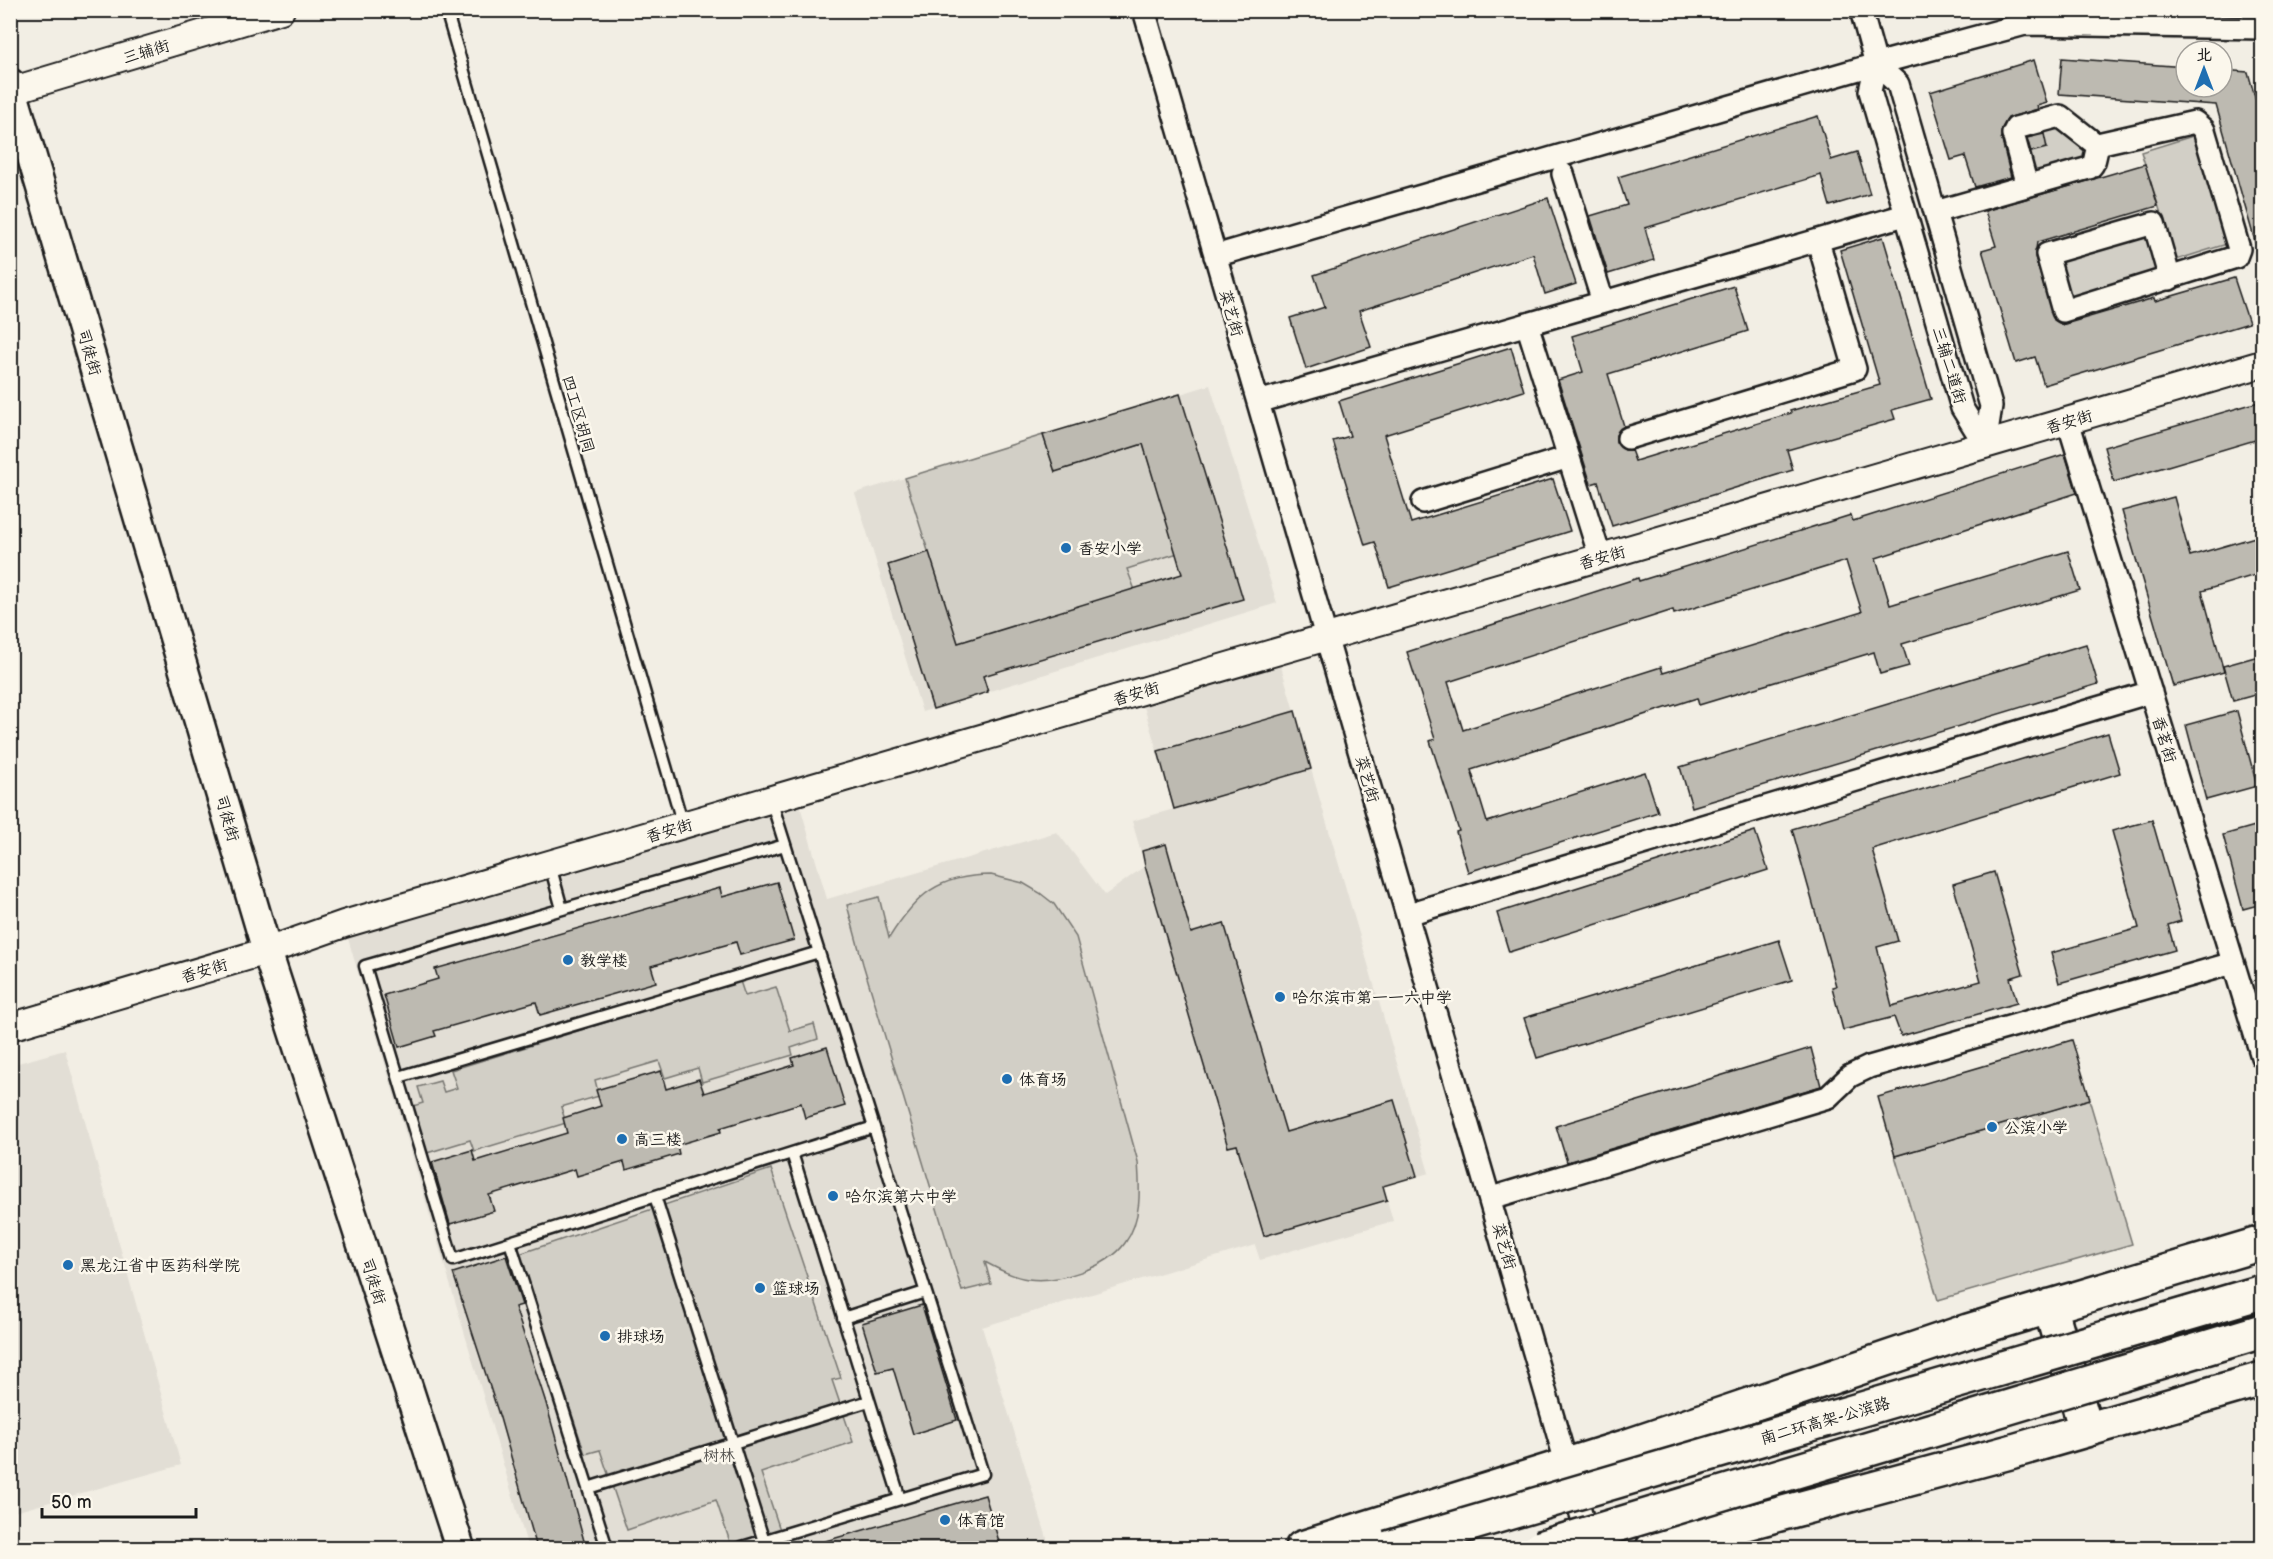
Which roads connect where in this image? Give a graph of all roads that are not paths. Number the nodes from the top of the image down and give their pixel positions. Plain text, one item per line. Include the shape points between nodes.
1 (281, 10) edge
2 (446, 10) edge
3 (1144, 10) edge
4 (1861, 10) edge
5 (2262, 28) edge
6 (1876, 64) junction
7 (11, 88) edge
8 (2098, 146) junction
9 (1563, 174) dead end
10 (2027, 186) junction
11 (1935, 212) junction
12 (1905, 215) junction
13 (1818, 241) junction
14 (1215, 256) junction
15 (2170, 279) junction
16 (1603, 302) junction
17 (1527, 324) junction
18 (2262, 364) edge
19 (1258, 402) junction
20 (2068, 421) junction
21 (1628, 438) dead end
22 (1985, 445) junction
23 (1569, 458) junction
24 (1424, 502) dead end
25 (1596, 544) dead end
26 (1327, 638) junction
27 (2151, 692) junction
28 (771, 800) junction
29 (683, 825) junction
30 (785, 845) junction
31 (550, 864) junction
32 (562, 909) junction
33 (1408, 914) junction
34 (267, 951) junction
35 (819, 952) junction
36 (2234, 963) junction
37 (10, 1027) edge
38 (2262, 1058) edge
39 (399, 1077) junction
40 (874, 1127) junction
41 (792, 1153) junction
42 (655, 1196) junction
43 (1491, 1198) junction
44 (510, 1242) junction
45 (2262, 1243) edge
46 (2262, 1250) edge
47 (925, 1292) junction
48 (2262, 1292) edge
49 (2050, 1306) junction
50 (843, 1318) junction
51 (2262, 1331) edge
52 (1983, 1374) junction
53 (2262, 1379) edge
54 (869, 1401) junction
55 (2086, 1430) junction
56 (733, 1443) junction
57 (2010, 1452) junction
58 (1569, 1465) junction
59 (588, 1488) junction
60 (900, 1499) junction
61 (1647, 1517) junction
62 (765, 1545) edge
63 (460, 1548) edge
64 (607, 1548) edge
65 (739, 1548) edge
66 (1302, 1548) edge
67 (1388, 1548) edge
68 (1540, 1548) edge
69 (1591, 1548) edge
70 (1653, 1548) edge

1 - 7 street, 三辅街
2 - 29 lane, 四工区胡同
3 - 14 street, 菜艺街
4 - 6 street, 三辅二道街
5 - 6 street via 2025,24
6 - 11 street, 三辅二道街 via 1898,84
6 - 12 street, 三辅二道街 via 1870,91
6 - 14 street
7 - 34 main road, 司徒街
8 - 10 street via 2089,168
8 - 10 street via 2060,116 2016,128 2013,134
8 - 15 street via 2190,123 2205,130 2239,252 2233,259
9 - 16 street
10 - 11 street
11 - 22 street, 三辅二道街 via 1991,406
12 - 13 street
12 - 22 street, 三辅二道街 via 1962,408
13 - 16 street
13 - 21 street via 1855,369
14 - 19 street, 菜艺街
15 - 15 street via 2063,311 2047,254 2154,223
16 - 17 street
17 - 19 street
17 - 23 street
18 - 20 street, 香安街
19 - 26 street, 菜艺街
20 - 22 street, 香安街
20 - 27 street, 香茗街
22 - 26 street, 香安街
23 - 24 street
23 - 25 street
26 - 28 street, 香安街
26 - 33 street, 菜艺街
27 - 33 street
27 - 36 street, 香茗街
28 - 29 street, 香安街
28 - 30 lane
29 - 31 street, 香安街
30 - 32 lane
30 - 35 lane
31 - 32 lane
31 - 34 street, 香安街 via 344,924
32 - 39 lane via 365,966
33 - 43 street, 菜艺街
34 - 37 street, 香安街
34 - 63 main road, 司徒街
35 - 39 lane
35 - 40 lane
36 - 38 street, 香茗街
36 - 43 street via 1869,1067 1850,1076 1828,1097
39 - 44 lane via 453,1260
40 - 41 lane
40 - 47 lane
41 - 42 lane
41 - 50 lane
42 - 44 lane
42 - 56 lane
43 - 58 street, 菜艺街
44 - 59 lane
45 - 49 highway
46 - 52 highway, bridge
47 - 50 lane
47 - 60 lane via 982,1474
48 - 52 highway, 南二环高架-公滨路, bridge
49 - 55 highway
49 - 58 highway
50 - 54 lane
51 - 61 highway, bridge
52 - 67 highway, 南二环高架-公滨路, bridge
53 - 55 highway
54 - 56 lane
54 - 60 lane
55 - 57 highway
56 - 59 lane
56 - 62 lane
57 - 61 highway, bridge
57 - 70 highway
58 - 66 highway
58 - 69 street, 菜艺街
59 - 64 lane
60 - 62 lane
61 - 68 highway, bridge
62 - 65 lane

